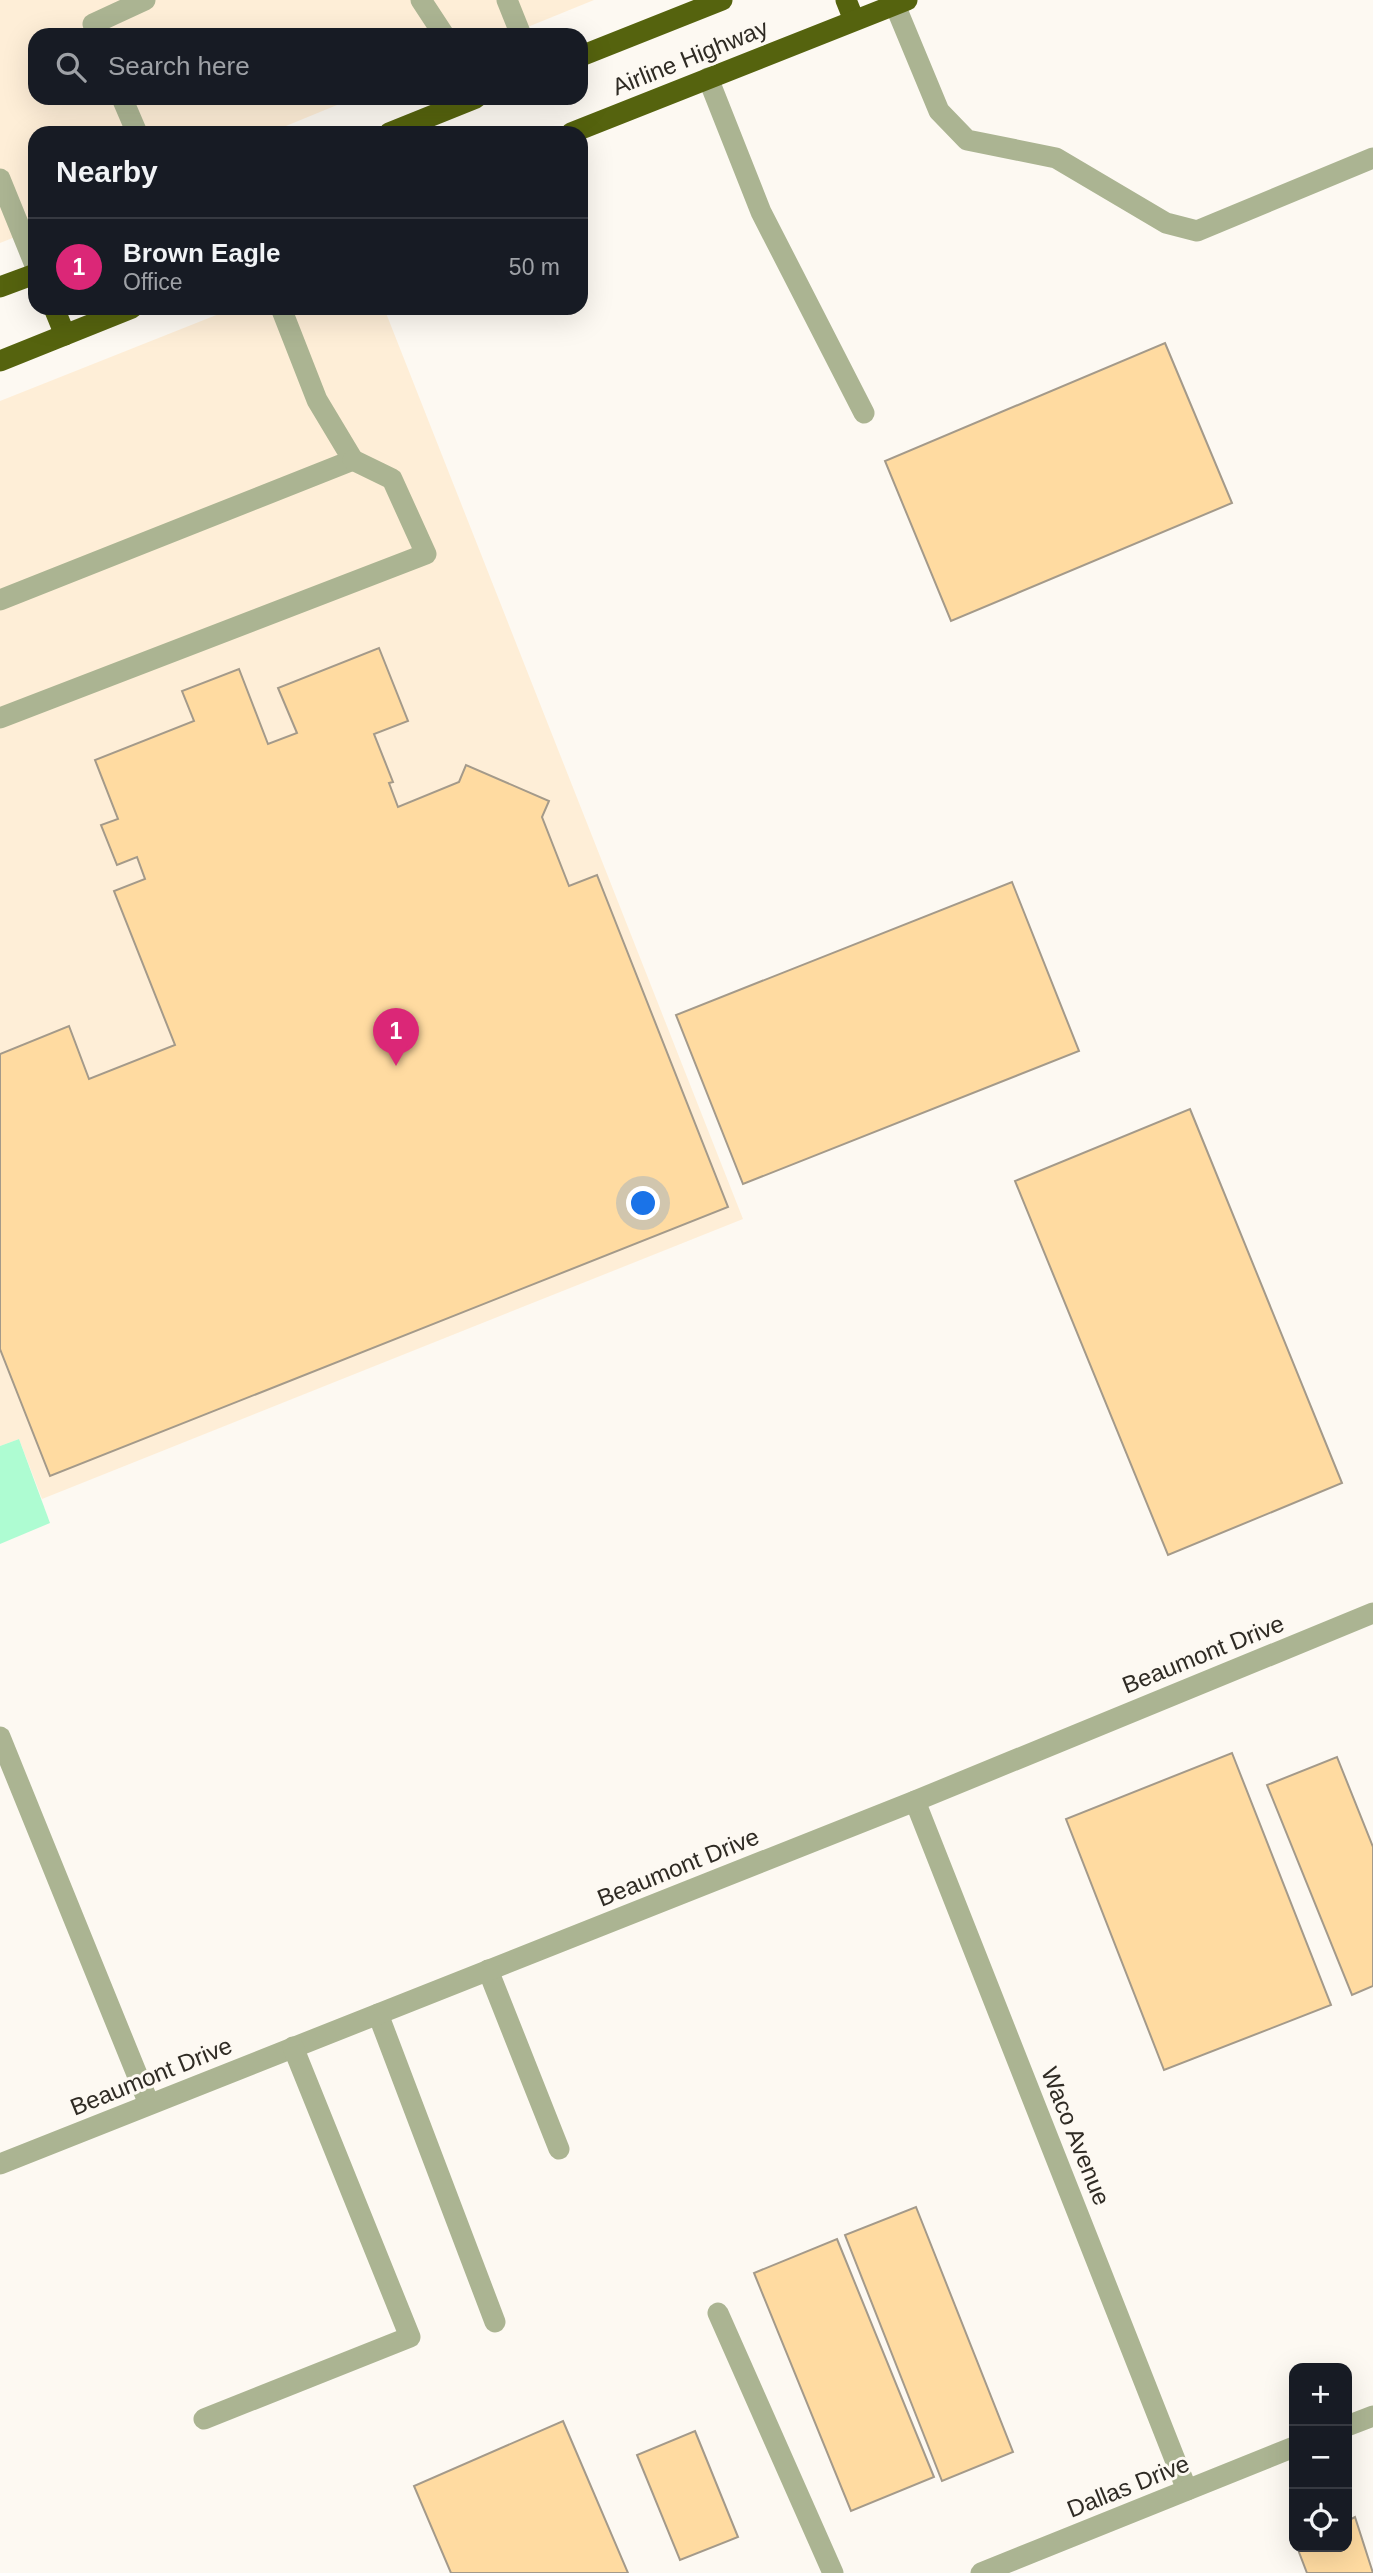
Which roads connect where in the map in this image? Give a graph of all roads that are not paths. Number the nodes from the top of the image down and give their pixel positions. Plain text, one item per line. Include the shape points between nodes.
1 (145, 0) edge
2 (421, 0) edge
3 (507, 0) edge
4 (722, 0) edge
5 (846, 0) edge
6 (901, 3) edge
7 (854, 20) junction
8 (94, 28) edge
9 (439, 28) edge
10 (518, 28) edge
11 (588, 54) edge
12 (708, 78) junction
13 (125, 105) edge
14 (459, 105) edge
15 (134, 126) edge
16 (406, 126) edge
17 (588, 126) edge
18 (1373, 158) edge
19 (0, 179) edge
20 (28, 248) edge
21 (28, 277) edge
22 (0, 287) edge
23 (57, 315) edge
24 (115, 315) edge
25 (284, 315) edge
26 (65, 335) junction
27 (0, 361) edge
28 (864, 413) dead end
29 (353, 460) junction
30 (0, 600) edge
31 (0, 718) edge
32 (1373, 1613) edge
33 (0, 1737) edge
34 (915, 1801) junction
35 (488, 1970) junction
36 (378, 2014) junction
37 (293, 2048) junction
38 (149, 2104) junction
39 (559, 2150) dead end
40 (0, 2164) edge
41 (718, 2313) dead end
42 (495, 2322) dead end
43 (1373, 2416) edge
44 (204, 2419) dead end
45 (1352, 2424) edge
46 (1289, 2449) edge
47 (1187, 2490) junction
48 (833, 2573) edge
49 (981, 2573) edge

1 - 8 street via 93,24
2 - 9 street
3 - 10 street
4 - 11 highway, Airline Highway
5 - 7 highway
6 - 7 highway, Airline Highway
6 - 18 street via 939,111 967,140 1056,158 1166,223 1197,231
7 - 12 highway, Airline Highway
12 - 17 highway, Airline Highway
12 - 28 street via 761,212
13 - 15 street
14 - 16 highway
19 - 20 street
21 - 22 highway
23 - 26 highway
24 - 26 highway
25 - 29 street via 317,400
26 - 27 highway
29 - 30 street
29 - 31 street via 392,479 426,554
32 - 34 street, Beaumont Drive
33 - 38 street
34 - 35 street, Beaumont Drive
34 - 47 street, Waco Avenue
35 - 36 street, Beaumont Drive
35 - 39 street
36 - 37 street, Beaumont Drive
36 - 42 street
37 - 38 street, Beaumont Drive
37 - 44 street via 410,2337
38 - 40 street, Beaumont Drive
41 - 48 street
43 - 45 street
46 - 47 street, Dallas Drive
47 - 49 street, Dallas Drive

